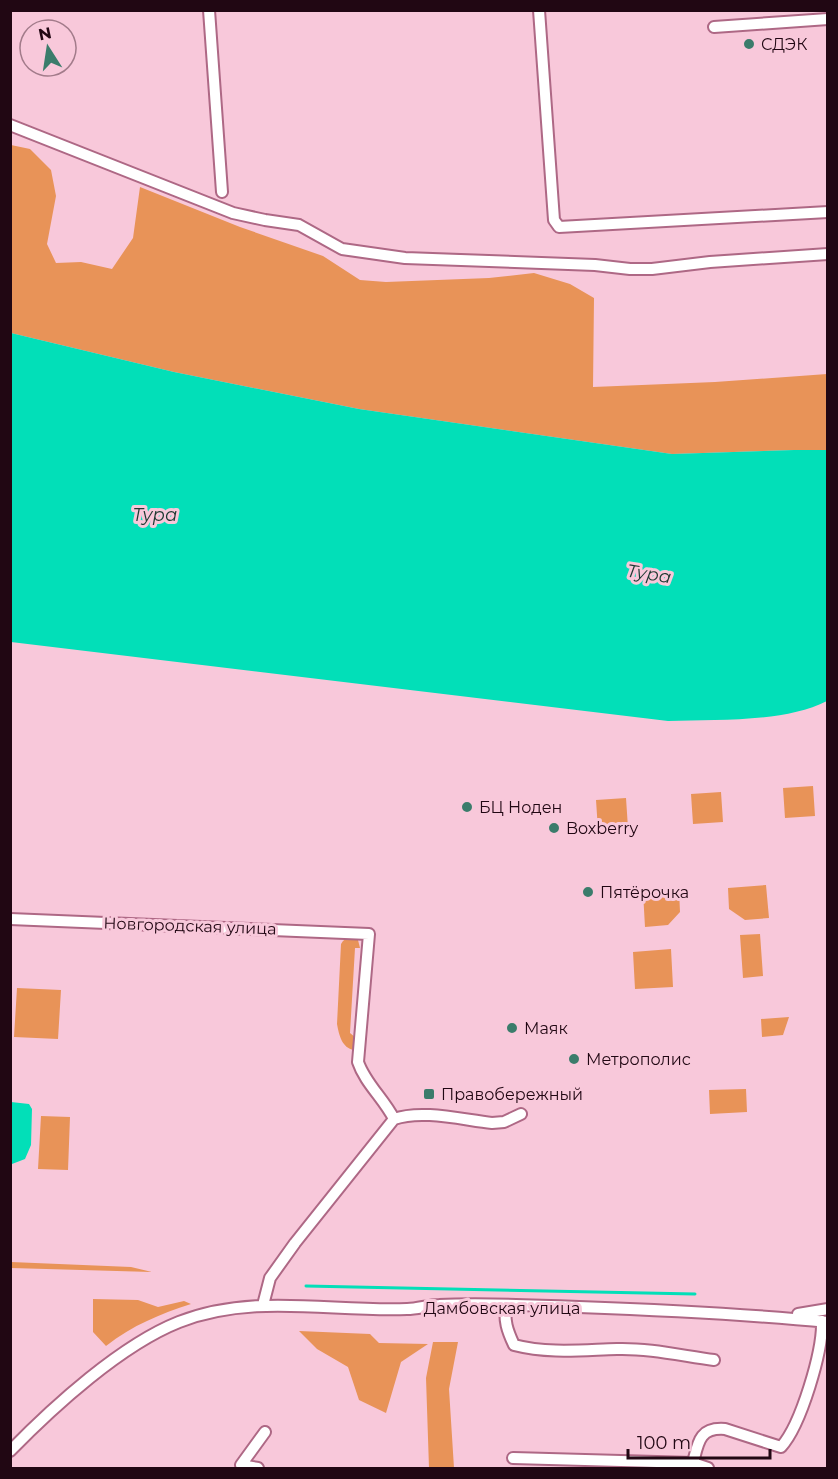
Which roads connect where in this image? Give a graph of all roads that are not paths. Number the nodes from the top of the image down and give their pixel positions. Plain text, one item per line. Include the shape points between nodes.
1 (209, 10) edge
2 (539, 10) edge
3 (828, 19) edge
4 (714, 27) dead end
5 (10, 125) edge
6 (222, 192) dead end
7 (828, 212) edge
8 (828, 254) edge
9 (10, 919) edge
10 (521, 1114) dead end
11 (394, 1119) junction
12 (263, 1305) junction
13 (506, 1305) junction
14 (828, 1310) edge
15 (778, 1316) junction
16 (825, 1322) edge
17 (714, 1360) dead end
18 (265, 1432) dead end
19 (10, 1450) edge
20 (513, 1458) dead end
21 (693, 1463) junction
22 (258, 1468) edge
23 (708, 1468) edge

1 - 6 street
2 - 7 street via 554,220 559,227
3 - 4 street
5 - 8 street via 233,213 299,225 342,249 405,258 630,269
9 - 11 street, Новгородская улица via 369,934 358,1062
10 - 11 street via 492,1123 420,1115
11 - 12 street via 270,1278
12 - 13 street, Дамбовская улица via 409,1310 436,1305
12 - 19 street, Дамбовская улица via 230,1307 178,1322 146,1339 67,1397
13 - 15 street, Дамбовская улица
13 - 17 street via 504,1321 514,1345 574,1352 618,1349
14 - 15 street
15 - 16 street, Дамбовская улица
16 - 21 street via 804,1400 781,1447 715,1428 699,1439
18 - 22 street via 240,1465
20 - 21 street
21 - 23 street

